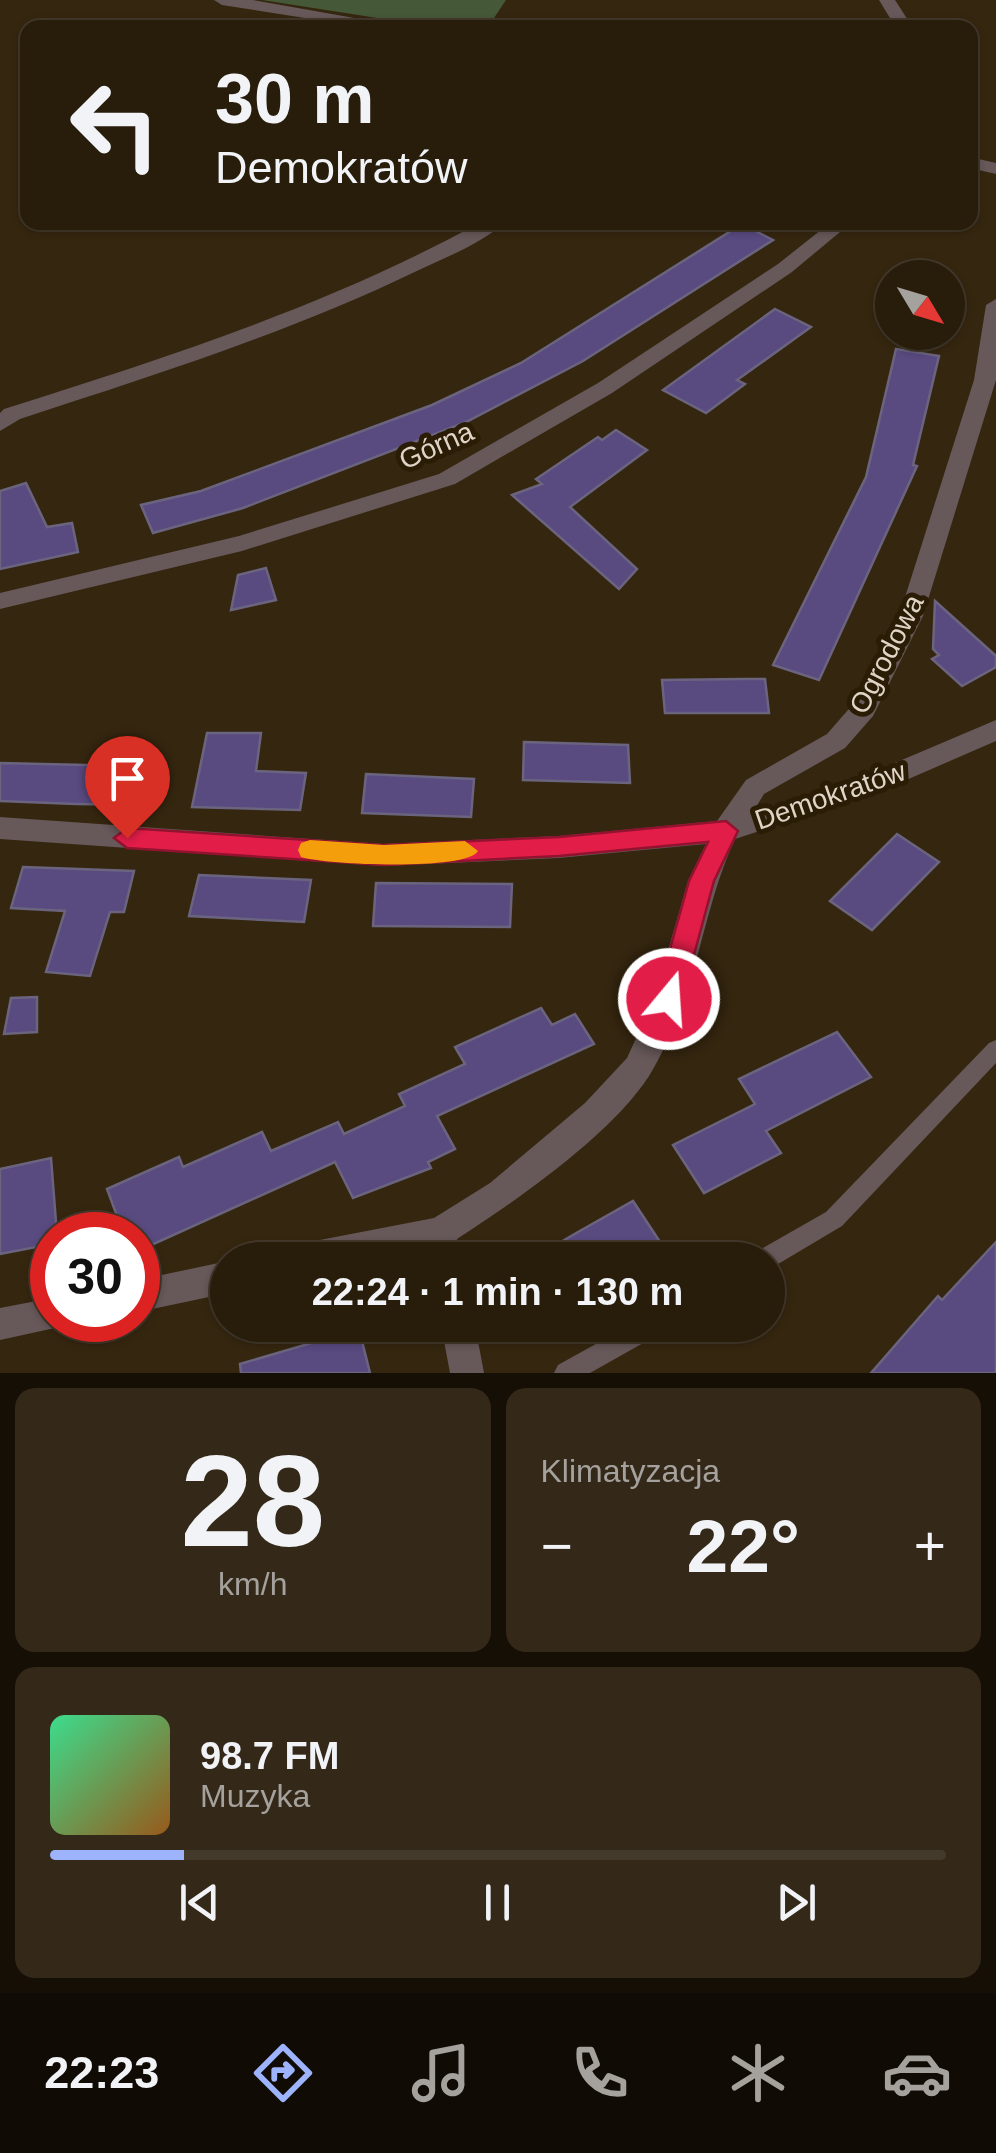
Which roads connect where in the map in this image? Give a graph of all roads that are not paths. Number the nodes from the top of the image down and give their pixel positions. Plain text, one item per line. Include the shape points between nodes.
1 (222, 0) edge
2 (351, 20) edge
3 (481, 230) edge
4 (833, 230) edge
5 (996, 305) edge
6 (0, 424) edge
7 (0, 600) edge
8 (996, 730) edge
9 (0, 828) edge
10 (726, 831) junction
11 (996, 1049) edge
12 (447, 1242) edge
13 (785, 1248) edge
14 (210, 1281) edge
15 (160, 1291) edge
16 (30, 1318) edge
17 (0, 1324) edge
18 (461, 1342) edge
19 (622, 1342) edge
20 (467, 1373) edge
21 (566, 1373) edge

1 - 2 street
3 - 6 street via 372,289 296,320 12,414
4 - 7 street, Górna via 605,388 447,479 242,543
5 - 10 street, Ogrodowa via 985,380 911,616 872,693 836,741 755,786
8 - 10 street, Demokratów via 864,787
9 - 10 street, Demokratów via 384,855
10 - 12 street, Ogrodowa via 702,881 669,999 638,1067 596,1113
11 - 13 lane via 834,1219
14 - 15 street
16 - 17 street
18 - 20 street
19 - 21 lane

